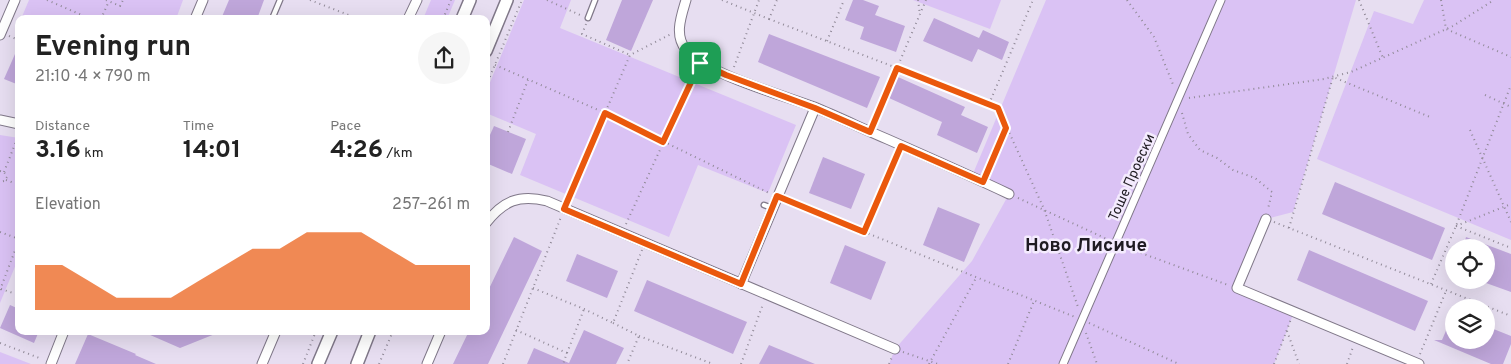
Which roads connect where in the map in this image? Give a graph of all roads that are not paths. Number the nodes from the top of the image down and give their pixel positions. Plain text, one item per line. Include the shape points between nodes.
1 (15, 0) edge
2 (203, 0) edge
3 (280, 0) edge
4 (417, 0) edge
5 (470, 0) edge
6 (507, 0) edge
7 (595, 0) edge
8 (686, 0) edge
9 (1221, 0) edge
10 (197, 15) edge
11 (274, 15) edge
12 (410, 15) edge
13 (464, 15) edge
14 (588, 18) road end
15 (0, 34) edge
16 (490, 41) edge
17 (815, 108) junction
18 (0, 120) edge
19 (15, 123) edge
20 (1009, 194) dead end
21 (490, 218) edge
22 (1266, 219) road end
23 (741, 284) junction
24 (62, 335) edge
25 (274, 335) edge
26 (330, 335) edge
27 (368, 335) edge
28 (439, 335) edge
29 (895, 349) road end
30 (51, 363) edge
31 (1418, 363) edge
32 (262, 364) edge
33 (318, 364) edge
34 (357, 364) edge
35 (427, 364) edge
36 (1063, 364) edge

1 - 15 street
2 - 10 street
3 - 11 lane
4 - 12 street
5 - 13 street
6 - 16 street
7 - 14 lane
8 - 17 street via 679,21 679,35 686,50 700,63
9 - 36 street, Тоше Проески
17 - 20 street
17 - 23 street via 777,196 768,207
18 - 19 street
21 - 23 street via 512,200 537,198
22 - 31 street via 1237,288
23 - 29 street
24 - 30 street
25 - 32 street
26 - 33 street
27 - 34 street
28 - 35 street

